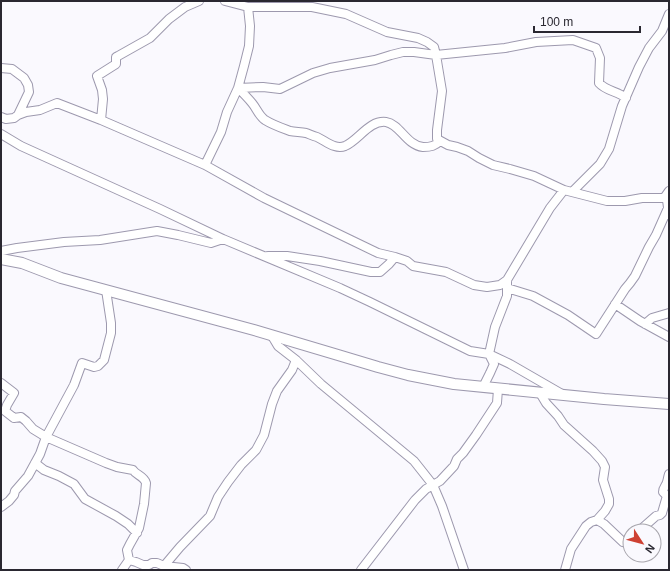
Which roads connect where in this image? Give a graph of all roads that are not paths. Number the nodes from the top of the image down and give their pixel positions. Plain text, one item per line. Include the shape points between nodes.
1 (199, 1) edge
2 (225, 1) edge
3 (271, 4) edge
4 (313, 4) edge
5 (248, 7) junction
6 (669, 14) edge
7 (436, 55) junction
8 (1, 68) edge
9 (238, 88) junction
10 (626, 98) junction
11 (18, 115) junction
12 (1, 117) edge
13 (101, 120) junction
14 (1, 134) edge
15 (440, 141) junction
16 (205, 165) junction
17 (568, 191) junction
18 (666, 194) edge
19 (669, 211) edge
20 (223, 239) junction
21 (1, 251) edge
22 (264, 256) junction
23 (395, 257) junction
24 (1, 259) edge
25 (507, 284) junction
26 (106, 290) junction
27 (615, 304) junction
28 (669, 313) edge
29 (645, 324) junction
30 (272, 336) junction
31 (669, 336) edge
32 (489, 354) junction
33 (296, 360) junction
34 (1, 383) edge
35 (483, 387) junction
36 (498, 388) junction
37 (540, 393) junction
38 (564, 395) junction
39 (669, 404) edge
40 (46, 437) junction
41 (35, 463) junction
42 (669, 474) edge
43 (433, 485) junction
44 (1, 507) edge
45 (596, 520) junction
46 (648, 523) edge
47 (137, 533) junction
48 (622, 541) edge
49 (129, 560) junction
50 (164, 566) junction
51 (122, 570) edge
52 (186, 570) edge
53 (361, 570) edge
54 (464, 570) edge
55 (565, 570) edge

1 - 13 street via 169,19 150,38 116,57 116,64 97,76 103,99
2 - 5 street
3 - 4 street via 294,7
3 - 5 street
4 - 7 street via 346,14 387,32 418,38 434,48
5 - 9 street via 249,46
6 - 10 street via 662,31 649,48
7 - 9 street via 402,52 330,68 313,73 280,90 263,87
7 - 10 street via 536,42 573,40 596,48 600,58 599,83 602,87
7 - 15 street via 442,91 437,130 437,139
8 - 11 street via 12,69 24,78 28,85 29,92
9 - 15 street via 259,114 271,124 305,133 334,146 346,146 379,122 388,122 411,142 421,146 434,146
9 - 16 street
10 - 17 street via 609,149 600,164
11 - 12 street via 6,119
11 - 13 street via 57,103
13 - 16 street
14 - 20 street via 21,146
15 - 17 street via 468,151 493,165 534,176
16 - 23 street via 264,198 351,240
17 - 18 street via 607,201 626,201
17 - 25 street via 550,208
18 - 19 street
19 - 27 street via 635,276
20 - 21 street via 211,243 157,231
20 - 22 street
22 - 23 street via 287,256 370,272 380,272
22 - 32 street via 370,302 470,351
23 - 25 street via 413,266 446,272 474,285 487,287
24 - 26 street via 22,263 61,278
25 - 27 street via 568,315 596,334
25 - 32 street via 507,296 495,327
26 - 30 street
26 - 40 street via 111,333 104,360 94,367 82,363 74,385
27 - 29 street
28 - 29 street via 652,318
29 - 31 street
30 - 33 street via 278,346
30 - 35 street via 408,375
32 - 35 street via 494,364
32 - 38 street
33 - 43 street via 414,461
33 - 50 street via 277,391 264,435 256,450 228,482 210,516
34 - 40 street via 14,393 5,411 14,418 26,421
35 - 36 street
36 - 37 street
36 - 43 street via 496,403 485,423 444,478
37 - 38 street
37 - 45 street via 564,425 593,451 605,467 603,480 610,498 609,504
38 - 39 street
40 - 41 street
40 - 47 street via 106,463 133,470 145,480 144,504
41 - 44 street via 14,495
41 - 47 street via 74,484 85,499 116,516
42 - 46 street via 663,489 667,496 662,514
43 - 53 street via 415,500
43 - 54 street
45 - 48 street
45 - 55 street via 586,526 571,549
47 - 49 street via 127,550
49 - 50 street via 143,565 157,563
49 - 51 street
50 - 52 street

